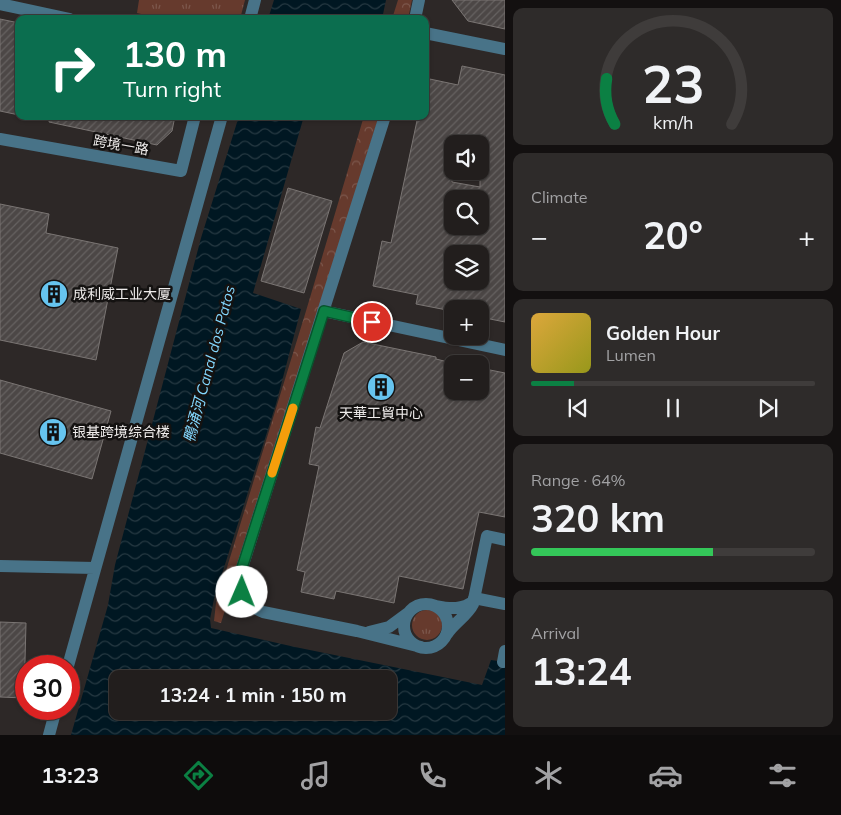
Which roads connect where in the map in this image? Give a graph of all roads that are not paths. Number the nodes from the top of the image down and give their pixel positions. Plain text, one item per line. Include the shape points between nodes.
1 (255, 0) edge
2 (419, 0) edge
3 (0, 4) edge
4 (51, 15) edge
5 (251, 15) edge
6 (416, 15) edge
7 (429, 34) edge
8 (505, 50) edge
9 (194, 120) edge
10 (221, 120) edge
11 (384, 120) edge
12 (0, 139) edge
13 (324, 311) junction
14 (505, 350) edge
15 (505, 540) edge
16 (0, 566) edge
17 (95, 568) junction
18 (474, 599) junction
19 (505, 604) edge
20 (434, 605) junction
21 (408, 613) junction
22 (356, 632) junction
23 (446, 636) junction
24 (421, 647) junction
25 (71, 655) edge
26 (53, 720) edge
27 (49, 735) edge

1 - 5 street
2 - 6 street
3 - 4 street
7 - 8 street
9 - 12 street, 跨境一路 via 181,171
10 - 17 street
11 - 13 street
13 - 14 street
13 - 22 street via 241,571 240,584 247,601 263,612
15 - 18 street via 487,536
16 - 17 street
17 - 25 street
18 - 19 street
18 - 20 street via 459,608
18 - 23 street via 468,612
20 - 21 street via 420,605
20 - 23 street via 447,618
21 - 22 street via 387,628 376,632
21 - 24 street via 405,632 412,642
22 - 24 street
23 - 24 street via 435,646
26 - 27 street

